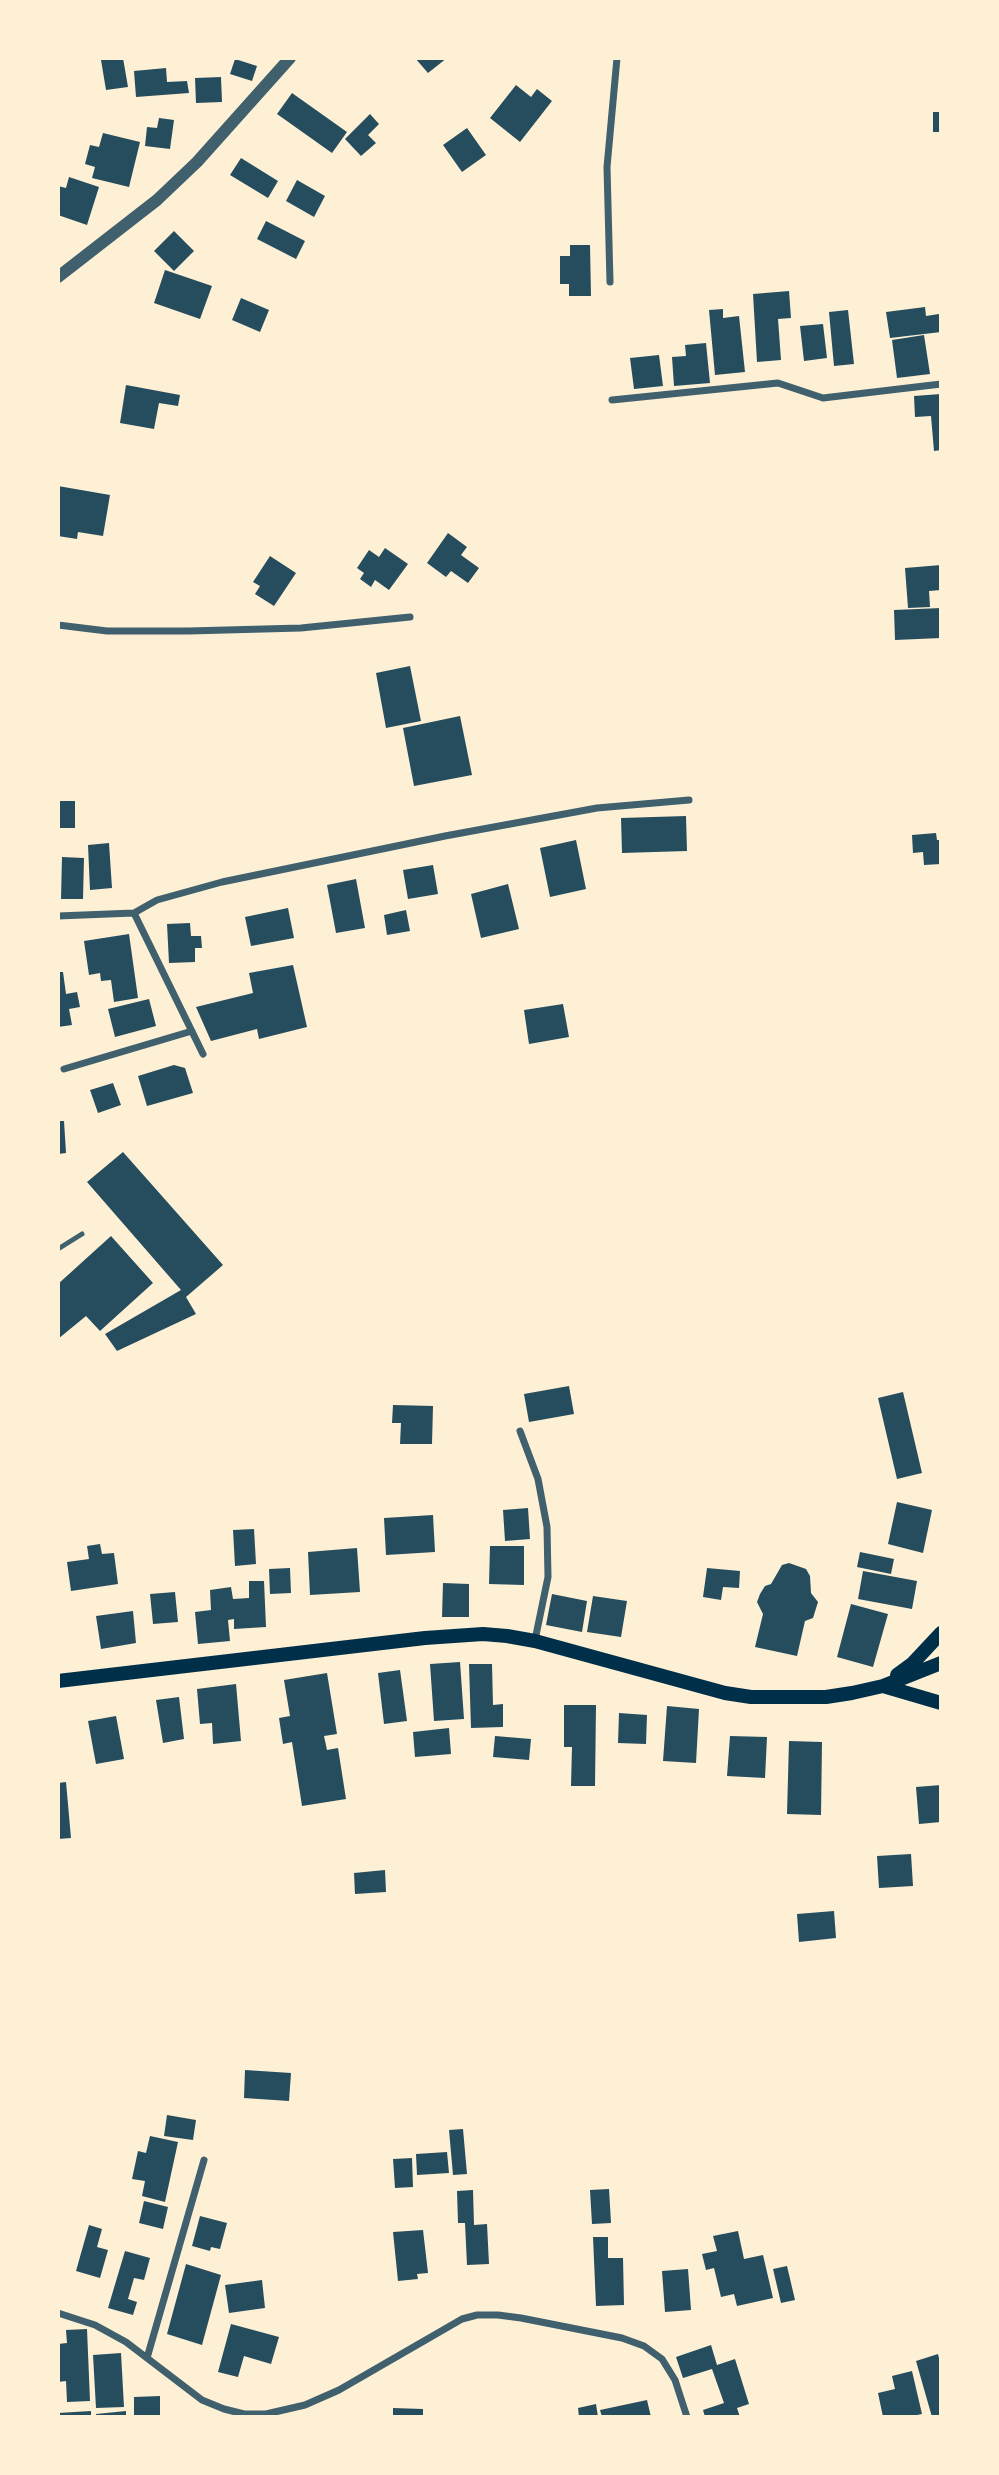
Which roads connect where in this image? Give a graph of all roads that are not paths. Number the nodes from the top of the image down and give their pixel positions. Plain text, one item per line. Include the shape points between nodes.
1 (290, 58) edge
2 (617, 58) edge
3 (58, 277) edge
4 (610, 282) dead end
5 (941, 384) edge
6 (612, 400) dead end
7 (410, 617) dead end
8 (58, 625) edge
9 (690, 800) dead end
10 (134, 913) junction
11 (58, 916) edge
12 (192, 1031) junction
13 (203, 1054) dead end
14 (64, 1069) dead end
15 (82, 1234) dead end
16 (58, 1248) edge
17 (520, 1431) dead end
18 (941, 1633) edge
19 (535, 1641) junction
20 (941, 1662) edge
21 (58, 1681) edge
22 (883, 1686) junction
23 (941, 1703) edge
24 (204, 2160) dead end
25 (58, 2313) edge
26 (147, 2358) junction
27 (687, 2417) edge

1 - 3 street via 157,200
2 - 4 street via 607,167
5 - 6 street via 823,398 778,383
7 - 8 street via 301,628 189,631 107,631
9 - 10 street via 597,808 445,836 222,882 157,900
10 - 11 street
10 - 12 street
12 - 13 street
12 - 14 street
15 - 16 lane
17 - 19 street via 538,1479 547,1527 548,1577
18 - 22 main road
19 - 21 main road via 483,1634 425,1638
19 - 22 main road via 751,1697 826,1697
20 - 22 main road
22 - 23 main road
24 - 26 street
25 - 26 street via 104,2329
26 - 27 street via 202,2400 244,2414 266,2414 305,2405 339,2390 462,2319 498,2315 644,2346 662,2359 675,2380

